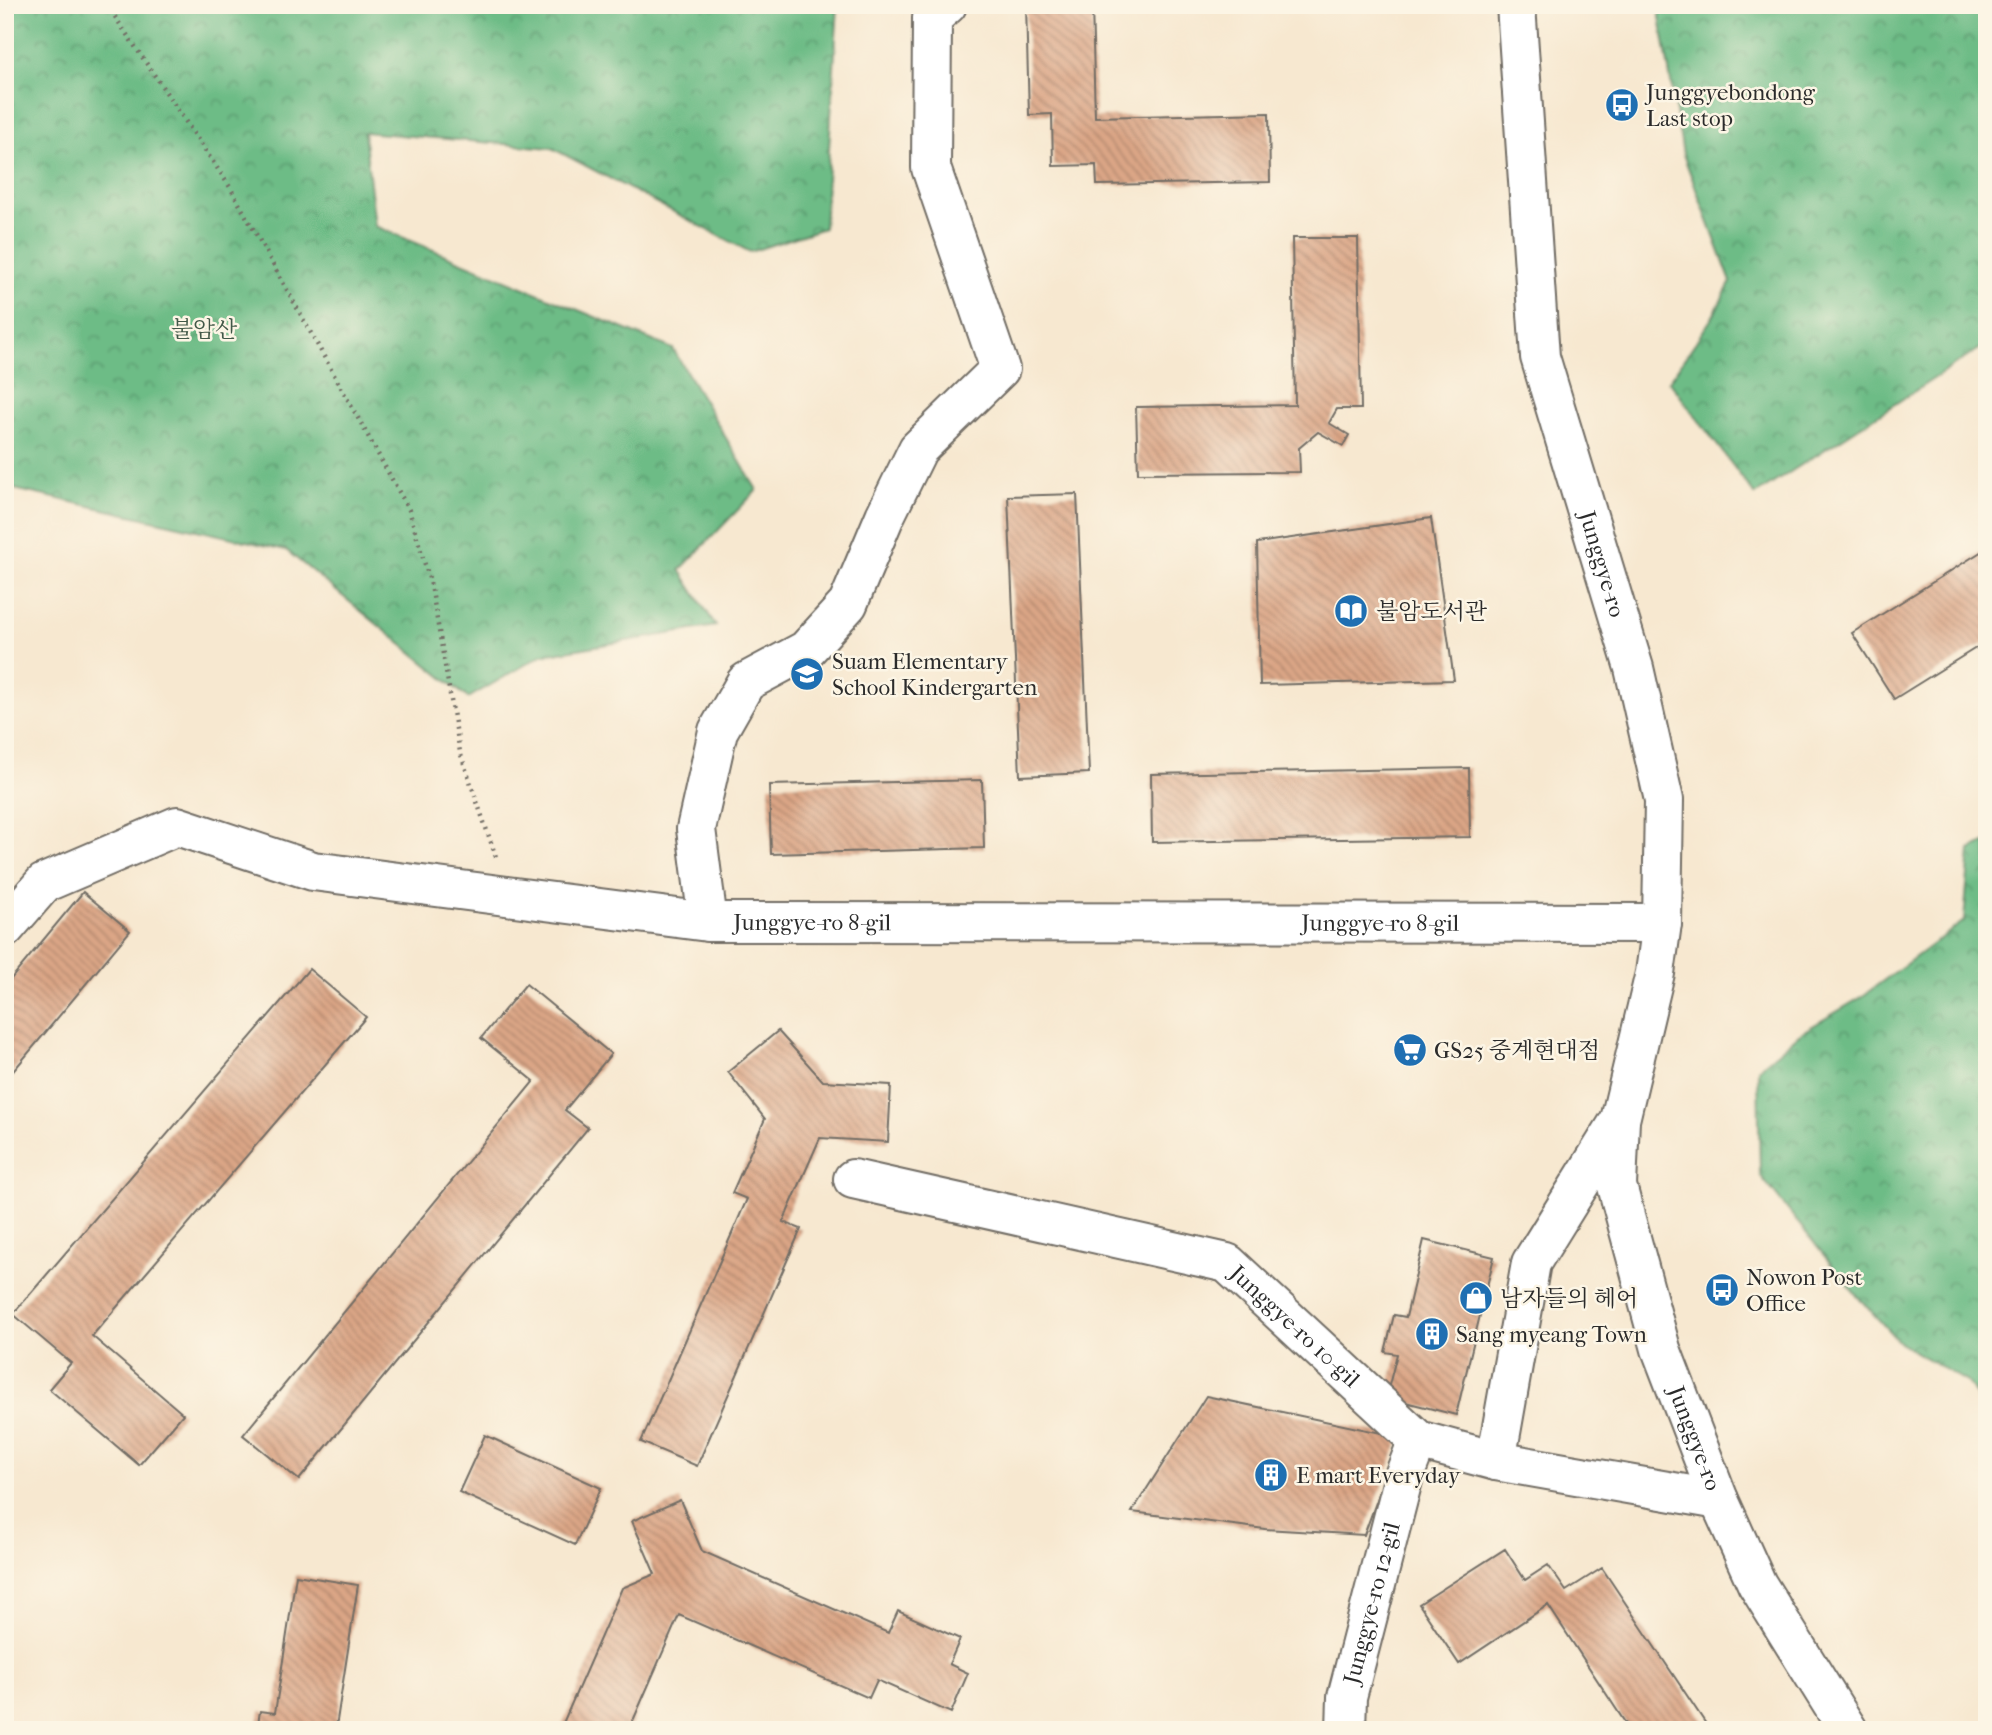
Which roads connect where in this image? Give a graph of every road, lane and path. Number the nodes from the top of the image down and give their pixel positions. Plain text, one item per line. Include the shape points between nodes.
1 (107, 5) edge
2 (947, 5) edge
3 (1516, 5) edge
4 (510, 897) junction
5 (708, 922) junction
6 (1662, 923) junction
7 (5, 928) edge
8 (1620, 1120) junction
9 (853, 1179) dead end
10 (1418, 1440) junction
11 (1496, 1461) junction
12 (1719, 1500) junction
13 (1346, 1730) edge
14 (1848, 1730) edge

1 - 4 path via 230,187 409,510 431,584 460,752
2 - 5 street via 932,18 931,168 1000,369 918,449 848,604 806,650 746,681 718,731 696,829
3 - 6 street, Junggye-ro via 1540,357 1634,668 1664,800
4 - 5 street, Junggye-ro 8-gil
4 - 7 street, Junggye-ro 8-gil via 313,871 177,826 44,883
5 - 6 street, Junggye-ro 8-gil
6 - 8 street, Junggye-ro via 1655,973
8 - 11 street, Junggye-ro via 1531,1263
8 - 12 street, Junggye-ro via 1617,1186 1661,1349
9 - 10 street, Junggye-ro 10-gil via 1227,1263
10 - 11 street, Junggye-ro 10-gil
10 - 13 street, Junggye-ro 12-gil via 1404,1476 1347,1697
11 - 12 street, Junggye-ro 10-gil
12 - 14 street, Junggye-ro via 1757,1584

